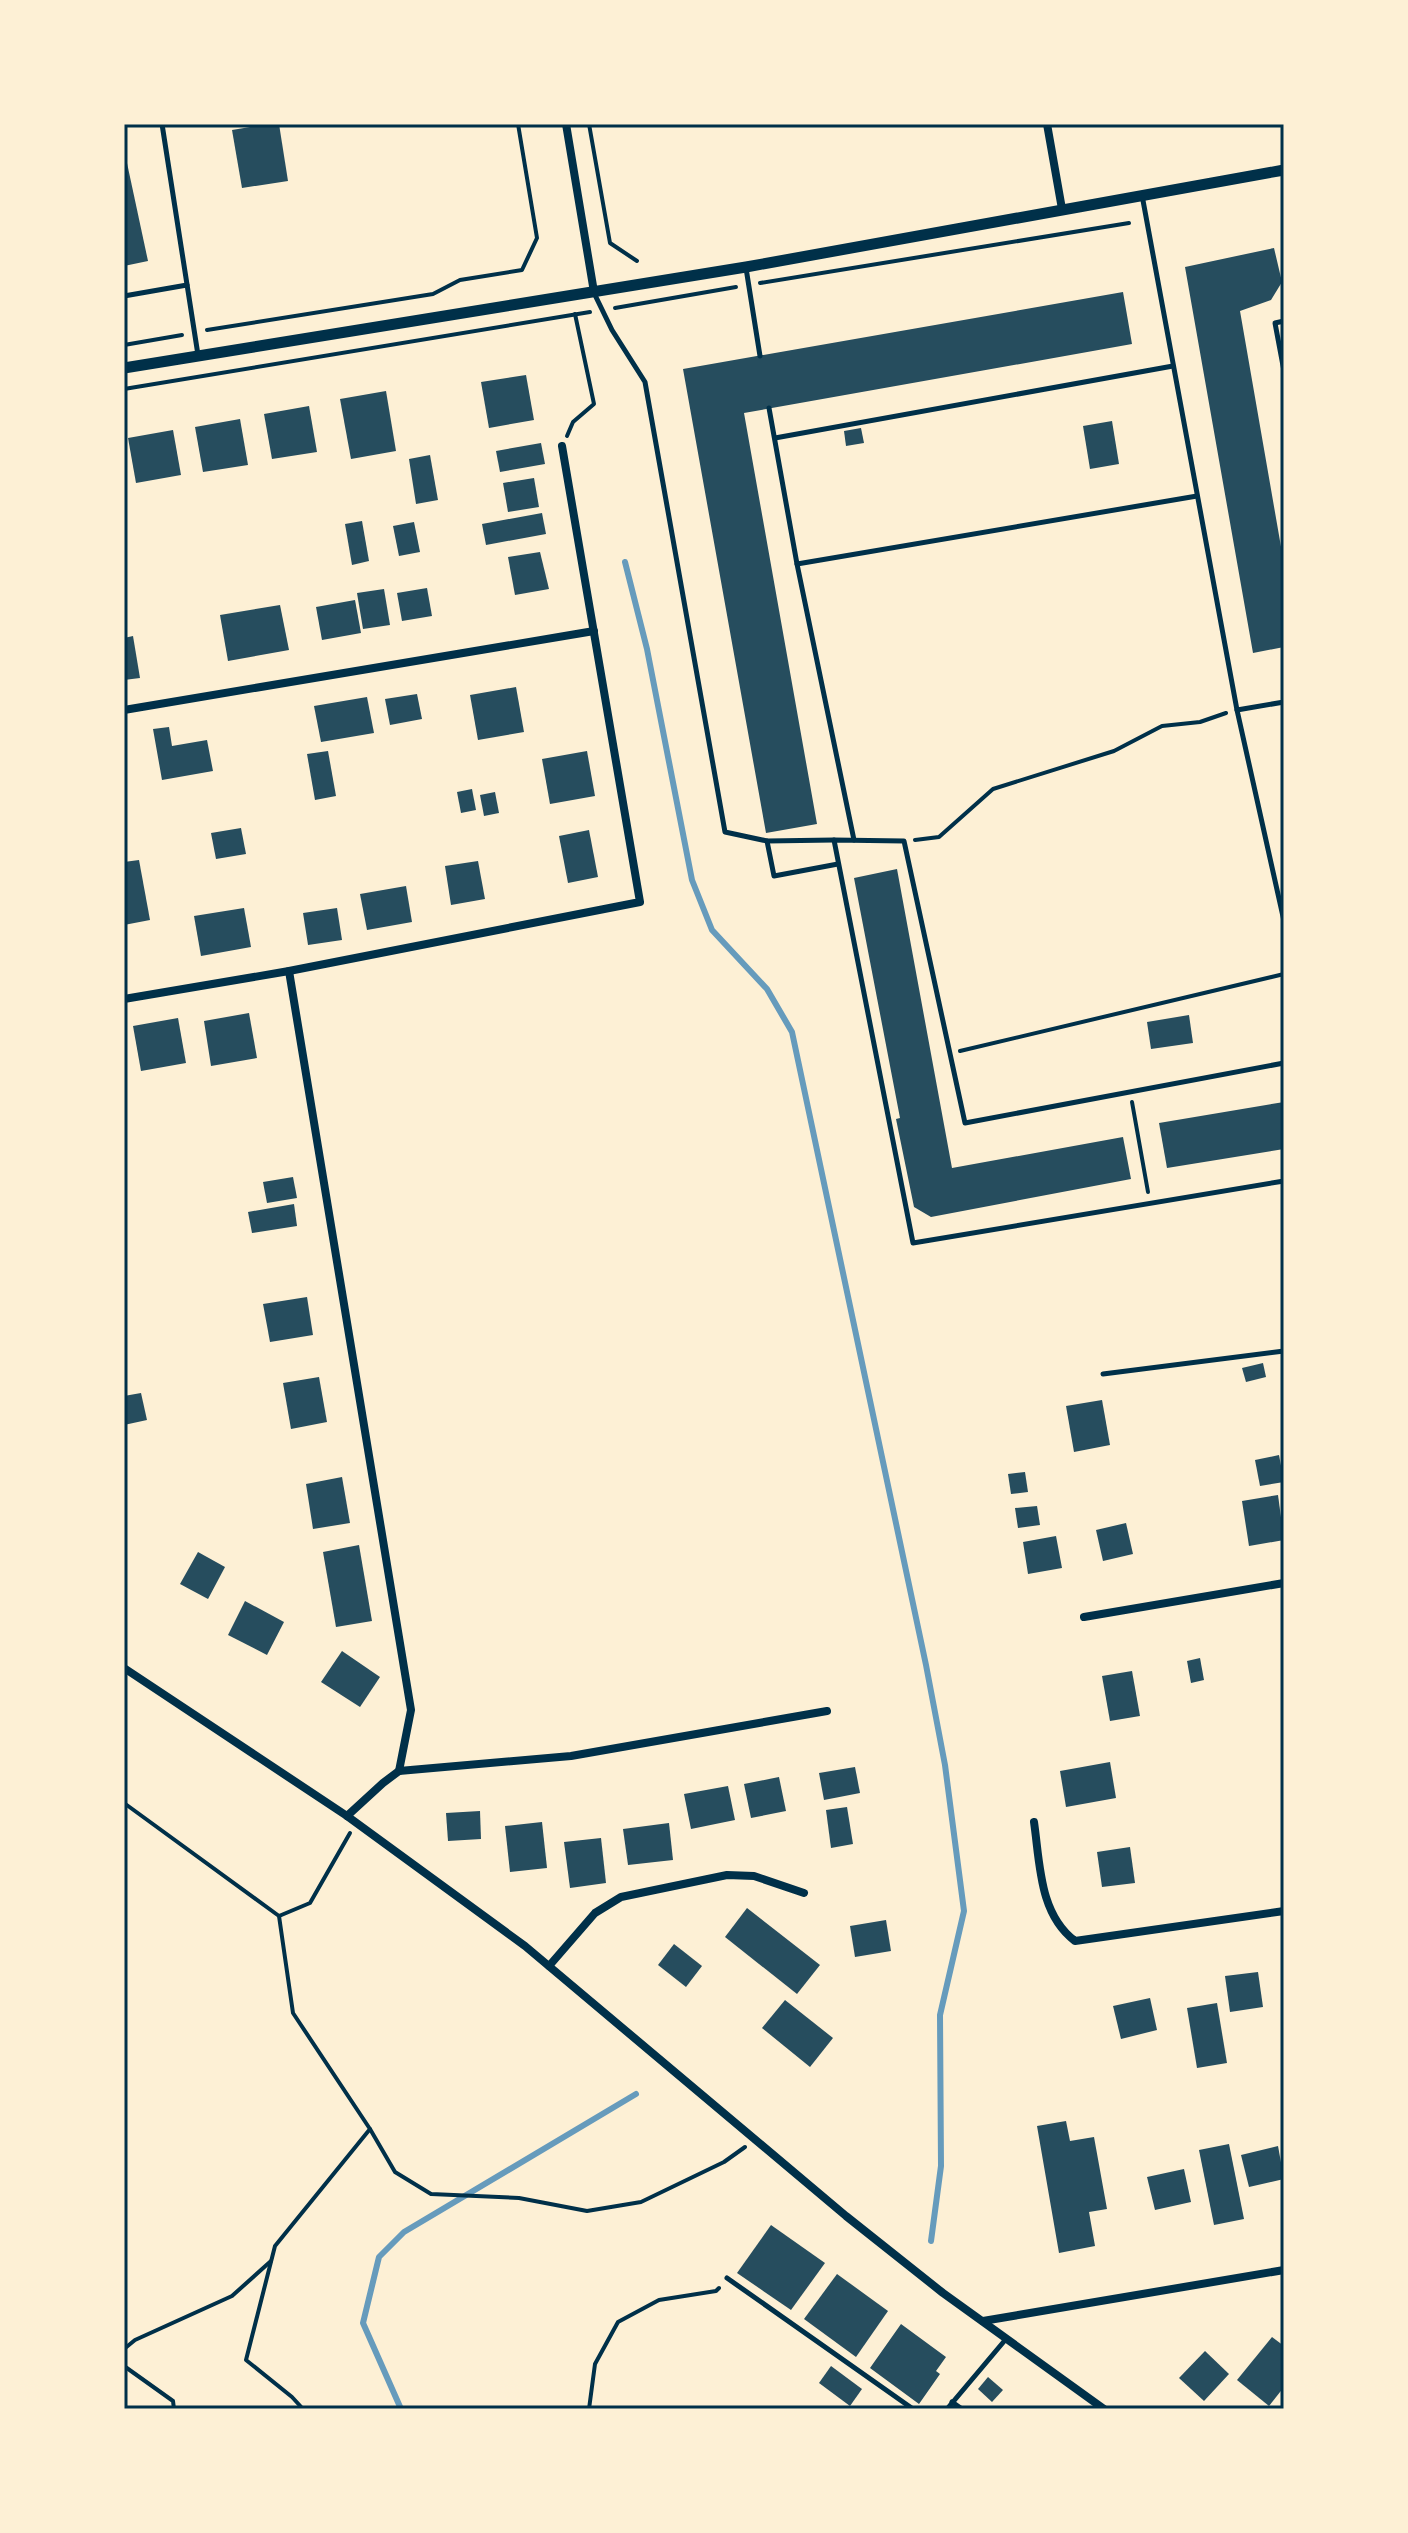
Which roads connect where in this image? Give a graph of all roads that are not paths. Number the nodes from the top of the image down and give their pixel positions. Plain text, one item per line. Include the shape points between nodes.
1 (162, 124) edge
2 (566, 124) edge
3 (1047, 124) edge
4 (1284, 170) edge
5 (1141, 194) junction
6 (1062, 209) junction
7 (746, 267) junction
8 (187, 285) junction
9 (594, 292) junction
10 (124, 296) edge
11 (1284, 321) edge
12 (199, 356) junction
13 (760, 356) dead end
14 (1173, 366) junction
15 (124, 368) edge
16 (1284, 371) edge
17 (769, 408) dead end
18 (775, 438) junction
19 (562, 446) road end
20 (1197, 496) junction
21 (797, 564) junction
22 (594, 631) junction
23 (1284, 702) edge
24 (124, 710) edge
25 (1237, 710) junction
26 (834, 840) junction
27 (854, 840) junction
28 (767, 841) junction
29 (838, 864) junction
30 (1284, 921) edge
31 (289, 971) junction
32 (124, 999) edge
33 (1284, 1063) edge
34 (1284, 1181) edge
35 (1284, 1351) edge
36 (1103, 1374) dead end
37 (1284, 1583) edge
38 (1084, 1617) dead end
39 (124, 1668) edge
40 (827, 1711) dead end
41 (399, 1771) junction
42 (347, 1816) junction
43 (1034, 1822) dead end
44 (804, 1893) dead end
45 (1284, 1911) edge
46 (549, 1966) junction
47 (1284, 2270) edge
48 (727, 2278) road end
49 (983, 2321) junction
50 (1006, 2338) junction
51 (952, 2402) junction
52 (913, 2409) edge
53 (947, 2409) edge
54 (962, 2409) edge
55 (1104, 2409) edge

1 - 8 lane
2 - 9 street
3 - 6 street
4 - 5 street
5 - 6 street
5 - 14 lane
6 - 7 street
7 - 9 street
7 - 13 lane
8 - 10 lane
8 - 12 lane
9 - 12 street
9 - 28 lane via 645,382 725,832
11 - 16 lane via 1275,323
12 - 15 street
14 - 18 lane
14 - 20 lane
17 - 18 lane
18 - 21 lane
19 - 22 street
20 - 21 lane
20 - 25 lane
21 - 27 lane
22 - 24 street
22 - 31 street via 640,902
23 - 25 lane
25 - 30 lane
26 - 27 lane
26 - 28 lane
26 - 29 lane
27 - 33 lane via 904,841 965,1123
28 - 29 lane via 774,876
29 - 34 lane via 913,1243
31 - 32 street
31 - 41 street via 411,1710
35 - 36 lane
37 - 38 street
39 - 42 street
40 - 41 street via 571,1756
41 - 42 street
42 - 46 street
43 - 45 street via 1047,1904 1062,1931 1075,1941
44 - 46 street via 754,1876 727,1875 621,1897 595,1913
46 - 49 street via 846,2216
47 - 49 street
48 - 52 lane
49 - 50 street
50 - 51 lane
50 - 55 street
51 - 53 lane
51 - 54 lane

